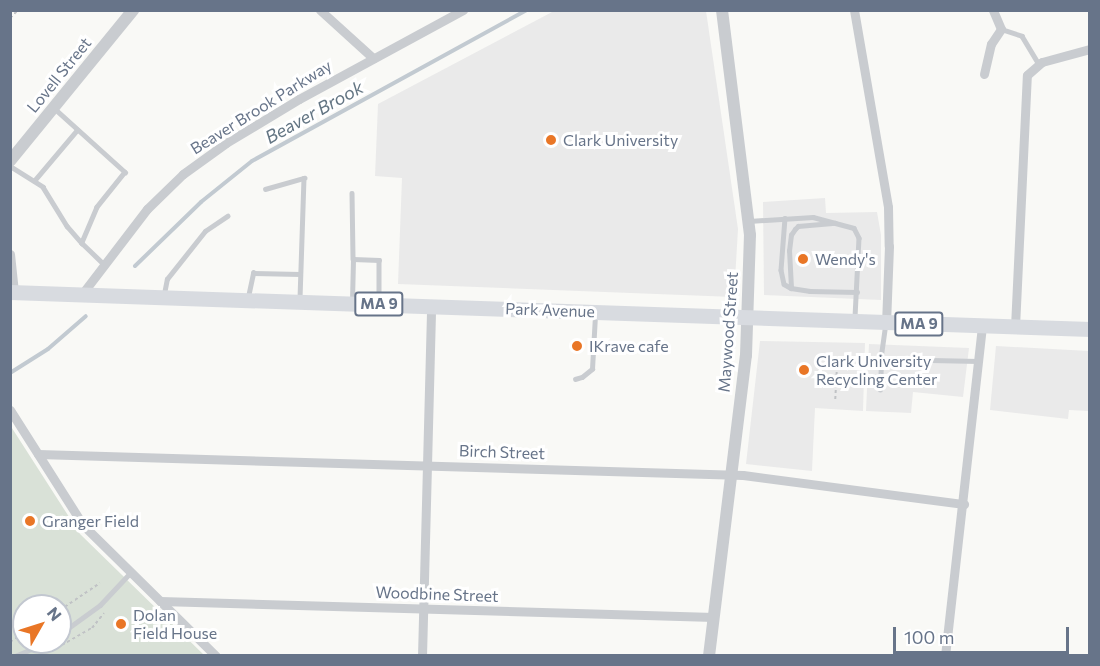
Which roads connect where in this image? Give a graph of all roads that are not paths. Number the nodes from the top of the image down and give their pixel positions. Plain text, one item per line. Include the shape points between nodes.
1 (133, 10) edge
2 (320, 10) edge
3 (463, 10) edge
4 (722, 10) edge
5 (854, 10) edge
6 (993, 10) edge
7 (1001, 29) junction
8 (1089, 49) edge
9 (373, 58) junction
10 (1039, 64) junction
11 (984, 74) dead end
12 (54, 108) junction
13 (77, 130) junction
14 (10, 161) edge
15 (10, 166) edge
16 (34, 181) junction
17 (265, 189) dead end
18 (352, 193) dead end
19 (227, 216) dead end
20 (785, 218) junction
21 (749, 220) junction
22 (838, 222) junction
23 (82, 243) junction
24 (10, 254) edge
25 (353, 260) junction
26 (104, 264) junction
27 (300, 274) junction
28 (791, 288) junction
29 (12, 292) edge
30 (856, 292) junction
31 (82, 294) junction
32 (163, 297) junction
33 (248, 300) junction
34 (300, 301) junction
35 (352, 303) junction
36 (379, 304) junction
37 (431, 306) junction
38 (595, 312) junction
39 (748, 318) junction
40 (855, 322) junction
41 (886, 323) junction
42 (982, 326) junction
43 (1015, 327) junction
44 (1089, 329) edge
45 (881, 358) junction
46 (918, 360) dead end
47 (931, 360) dead end
48 (978, 361) junction
49 (574, 379) dead end
50 (880, 390) dead end
51 (10, 410) edge
52 (38, 454) junction
53 (429, 465) junction
54 (731, 475) junction
55 (964, 504) junction
56 (130, 573) junction
57 (160, 601) junction
58 (424, 608) junction
59 (714, 617) junction
60 (72, 625) edge
61 (216, 656) edge
62 (422, 656) edge
63 (709, 656) edge
64 (945, 656) edge

1 - 12 street, Lovell Street
2 - 9 street
3 - 9 street, Beaver Brook Parkway
4 - 21 street, Maywood Street
5 - 41 street via 888,207
6 - 7 street
7 - 10 lane via 1022,36
7 - 11 street via 991,44
8 - 10 street
9 - 26 street, Beaver Brook Parkway via 255,125 183,174 147,209
10 - 43 street via 1027,75 1024,86
12 - 13 lane
12 - 14 street, Lovell Street
13 - 16 lane
13 - 23 lane via 125,172 97,207
15 - 16 lane
16 - 23 lane via 43,187
17 - 27 lane via 304,178
18 - 25 lane
19 - 32 lane via 205,231 173,271
20 - 21 lane
20 - 22 lane via 813,217
20 - 28 lane via 781,279
21 - 39 street, Maywood Street
22 - 28 lane via 795,229 789,251
22 - 30 lane via 854,228 859,238
23 - 26 lane
24 - 29 street
25 - 35 lane
25 - 36 lane via 379,260
26 - 31 street, Beaver Brook Parkway
27 - 33 lane via 253,273
27 - 34 lane
28 - 30 lane
29 - 31 highway, Park Avenue / MA 9
30 - 40 lane
31 - 32 highway, Park Avenue / MA 9
32 - 33 highway, Park Avenue / MA 9
33 - 34 highway, Park Avenue / MA 9
34 - 35 highway, Park Avenue / MA 9
35 - 36 highway, Park Avenue / MA 9
36 - 37 highway, Park Avenue / MA 9
37 - 38 highway, Park Avenue / MA 9
37 - 53 street
38 - 39 highway, Park Avenue / MA 9
38 - 49 lane via 592,369
39 - 40 highway, Park Avenue / MA 9
39 - 54 street, Maywood Street
40 - 41 highway, Park Avenue / MA 9
41 - 42 highway, Park Avenue / MA 9
41 - 45 lane
42 - 43 highway, Park Avenue / MA 9
42 - 48 street
43 - 44 highway, Park Avenue / MA 9
45 - 46 lane
45 - 50 lane
47 - 48 lane
48 - 55 street
51 - 52 street
52 - 53 street, Birch Street
52 - 56 street via 83,525
53 - 54 street, Birch Street
53 - 58 street
54 - 55 street, Birch Street
54 - 59 street, Maywood Street
55 - 64 street
56 - 57 street
56 - 60 lane via 100,605
57 - 58 street, Woodbine Street
57 - 61 street
58 - 59 street, Woodbine Street
58 - 62 street
59 - 63 street, Maywood Street

